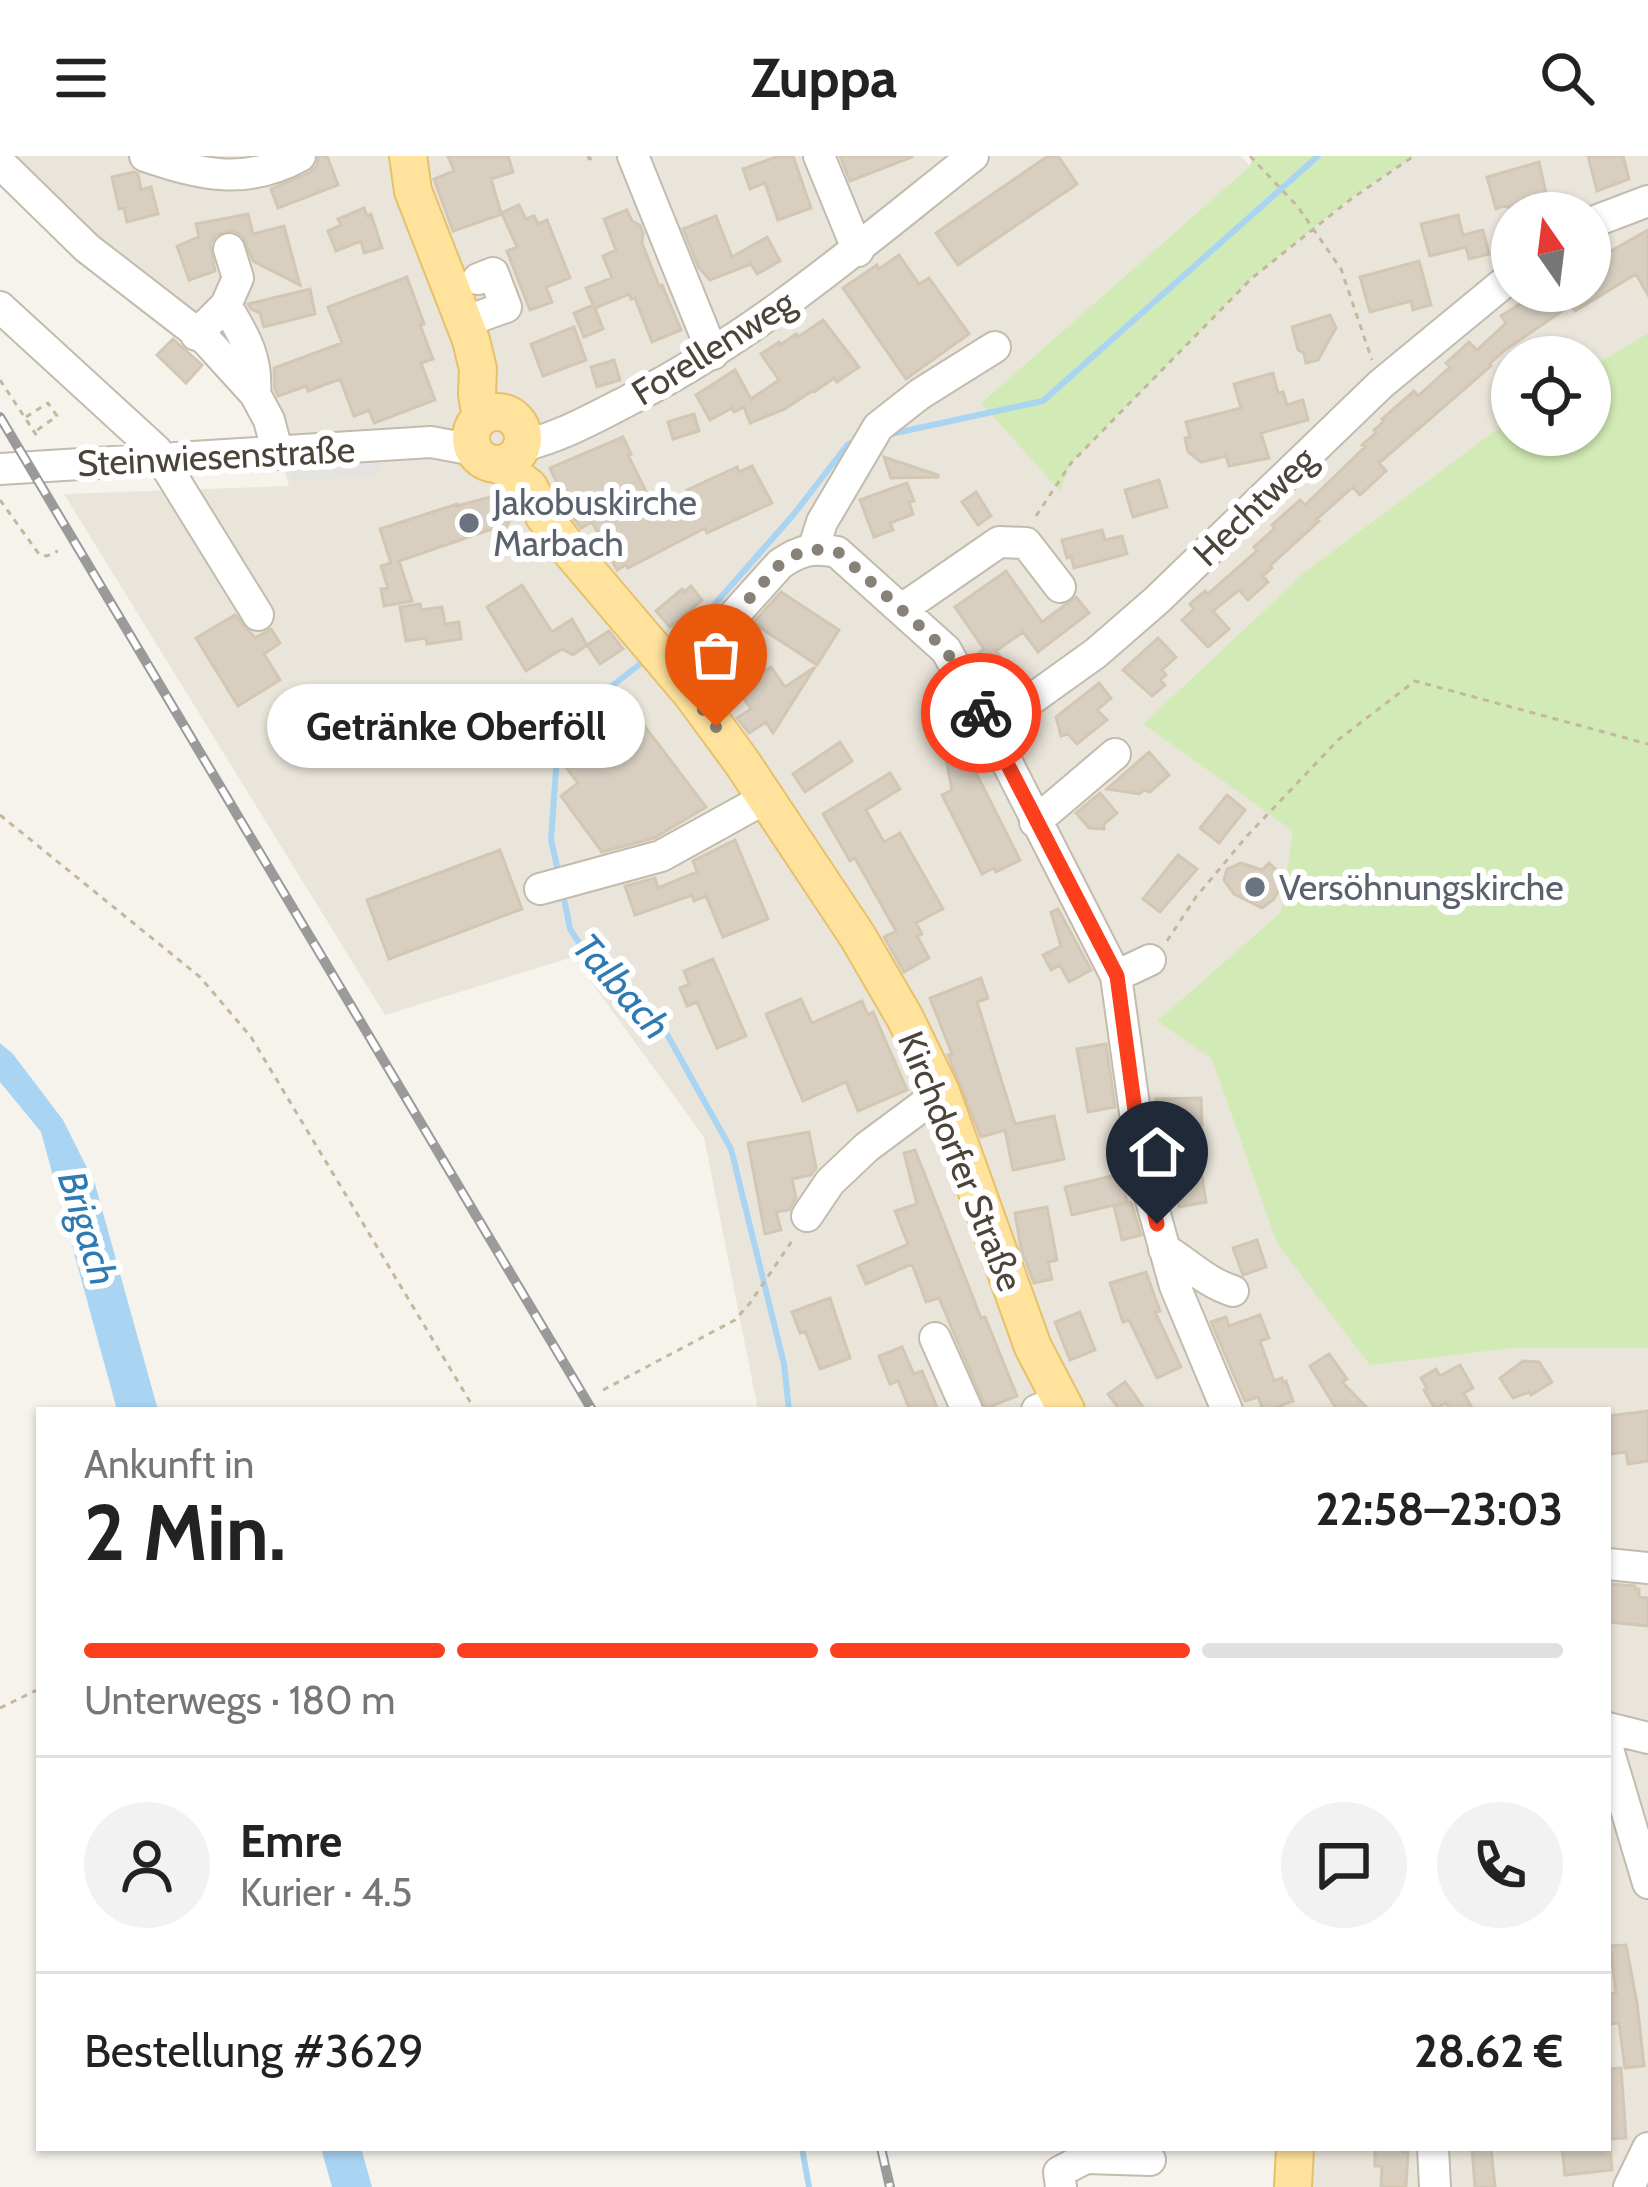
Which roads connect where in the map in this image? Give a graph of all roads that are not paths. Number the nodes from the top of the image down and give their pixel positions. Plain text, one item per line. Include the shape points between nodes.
1 (145, 156) edge
2 (300, 156) edge
3 (383, 156) edge
4 (633, 156) edge
5 (820, 156) edge
6 (974, 156) edge
7 (0, 163) edge
8 (410, 173) edge
9 (1648, 201) edge
10 (1611, 215) edge
11 (229, 249) dead end
12 (858, 250) junction
13 (478, 279) dead end
14 (1491, 293) edge
15 (226, 304) junction
16 (0, 307) edge
17 (464, 322) junction
18 (196, 334) junction
19 (995, 347) dead end
20 (712, 354) junction
21 (255, 394) junction
22 (503, 442) junction
23 (278, 454) junction
24 (163, 459) junction
25 (0, 469) edge
26 (814, 547) junction
27 (1060, 587) dead end
28 (902, 609) junction
29 (258, 616) dead end
30 (662, 658) junction
31 (990, 729) junction
32 (1115, 754) dead end
33 (766, 798) junction
34 (1035, 822) junction
35 (554, 885) dead end
36 (1150, 961) road end
37 (1117, 976) junction
38 (941, 1092) junction
39 (808, 1216) dead end
40 (1164, 1249) junction
41 (1233, 1291) dead end
42 (935, 1338) dead end
43 (966, 1407) edge
44 (1054, 1407) edge
45 (1226, 1407) edge
46 (1611, 1564) edge
47 (1648, 1568) edge
48 (1611, 1729) edge
49 (1648, 1738) edge
50 (1611, 1758) edge
51 (1648, 1883) edge
52 (1648, 2148) edge
53 (1294, 2151) edge
54 (1433, 2151) edge
55 (1153, 2165) edge
56 (1061, 2187) edge
57 (1293, 2187) edge
58 (1435, 2187) edge
59 (1629, 2187) edge

1 - 2 street via 252,175
3 - 8 main road, Kirchdorfer Straße via 393,172
4 - 20 street
5 - 12 street
6 - 12 street, Forellenweg
7 - 18 street via 87,248
8 - 17 main road, Kirchdorfer Straße
9 - 10 street
11 - 15 street via 238,278
12 - 20 street, Forellenweg
13 - 17 street via 493,274 506,308 502,316
14 - 31 street, Hechtweg via 1381,385 1157,600
15 - 18 street
15 - 21 street via 257,370
16 - 24 street
17 - 22 main road, Kirchdorfer Straße via 478,369 494,389
18 - 21 street
19 - 26 street via 920,394 871,438
20 - 22 street, Forellenweg via 549,440
21 - 23 street
22 - 23 street, Steinwiesenstraße
22 - 30 main road, Kirchdorfer Straße via 544,516
23 - 24 street, Steinwiesenstraße
24 - 25 street, Steinwiesenstraße
24 - 29 street
26 - 28 street via 838,552
26 - 30 street via 780,564 692,663
27 - 28 street via 1026,543 999,542
28 - 31 street via 946,650
30 - 33 main road, Kirchdorfer Straße
31 - 34 street
32 - 34 street
33 - 35 street via 661,856
33 - 38 main road, Kirchdorfer Straße via 858,937
34 - 37 street
36 - 37 street
37 - 40 street via 1140,1148
38 - 39 street via 842,1170
38 - 44 main road, Kirchdorfer Straße
40 - 41 street
40 - 45 street
42 - 43 street
46 - 47 street
48 - 49 street
50 - 51 street
52 - 59 street
53 - 57 main road
54 - 58 street
55 - 56 street via 1086,2158 1059,2172

